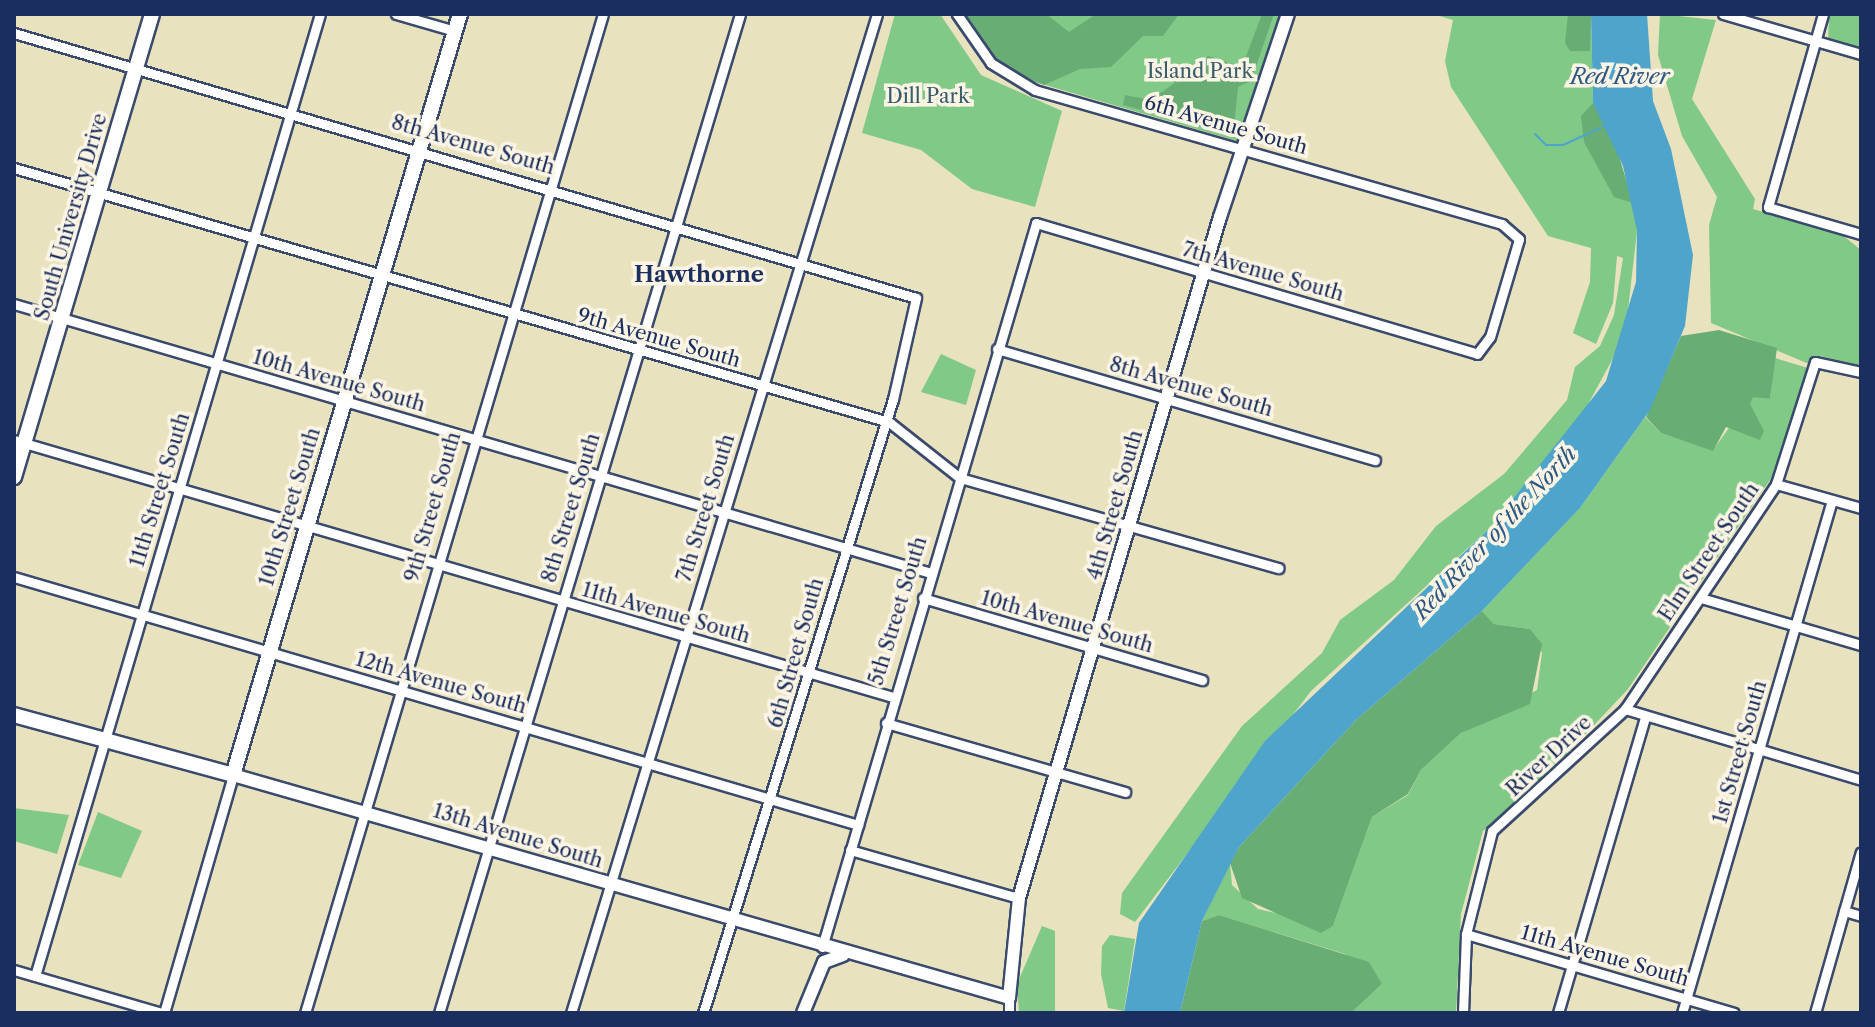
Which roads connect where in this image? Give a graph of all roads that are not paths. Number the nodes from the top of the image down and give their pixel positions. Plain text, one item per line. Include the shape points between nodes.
1 (152, 14) edge
2 (320, 14) edge
3 (396, 14) edge
4 (460, 14) edge
5 (603, 14) edge
6 (740, 14) edge
7 (877, 14) edge
8 (957, 14) edge
9 (1288, 14) edge
10 (1723, 14) edge
11 (1823, 14) edge
12 (455, 31) junction
13 (14, 33) edge
14 (1815, 41) junction
15 (1861, 54) edge
16 (136, 67) junction
17 (291, 111) junction
18 (420, 148) junction
19 (1242, 149) junction
20 (14, 168) edge
21 (549, 186) junction
22 (100, 192) junction
23 (1036, 223) joint
24 (676, 224) junction
25 (1861, 234) edge
26 (254, 237) junction
27 (799, 262) junction
28 (1203, 274) junction
29 (381, 276) junction
30 (918, 301) joint
31 (14, 304) edge
32 (510, 313) junction
33 (62, 318) junction
34 (997, 349) junction
35 (638, 350) junction
36 (1480, 352) joint
37 (218, 364) junction
38 (1861, 372) edge
39 (762, 386) junction
40 (1166, 399) junction
41 (343, 401) junction
42 (886, 421) junction
43 (472, 438) junction
44 (19, 442) edge
45 (1375, 460) dead end
46 (600, 474) junction
47 (14, 477) edge
48 (960, 478) junction
49 (1776, 484) junction
50 (179, 489) junction
51 (1832, 500) junction
52 (1861, 508) edge
53 (724, 512) junction
54 (1130, 525) junction
55 (306, 526) junction
56 (844, 549) junction
57 (435, 564) junction
58 (1279, 568) dead end
59 (931, 573) junction
60 (14, 577) edge
61 (923, 598) junction
62 (1701, 598) junction
63 (560, 601) junction
64 (142, 614) junction
65 (1795, 626) junction
66 (686, 637) junction
67 (1861, 645) edge
68 (1095, 649) junction
69 (268, 651) junction
70 (809, 673) junction
71 (1202, 680) dead end
72 (399, 688) junction
73 (893, 697) junction
74 (1625, 709) junction
75 (14, 715) edge
76 (1645, 718) junction
77 (886, 723) junction
78 (523, 725) junction
79 (106, 740) junction
80 (1759, 750) junction
81 (649, 763) junction
82 (1058, 774) junction
83 (233, 775) junction
84 (1861, 780) edge
85 (1125, 792) dead end
86 (773, 799) junction
87 (364, 811) junction
88 (858, 825) junction
89 (487, 848) junction
90 (850, 850) junction
91 (1861, 852) edge
92 (612, 885) junction
93 (1019, 898) junction
94 (1844, 911) junction
95 (1861, 916) edge
96 (734, 920) junction
97 (1466, 934) junction
98 (822, 947) junction
99 (848, 954) junction
100 (1572, 966) junction
101 (14, 970) edge
102 (35, 976) junction
103 (1009, 998) junction
104 (1686, 999) junction
105 (163, 1013) edge
106 (305, 1013) edge
107 (439, 1013) edge
108 (571, 1013) edge
109 (703, 1013) edge
110 (803, 1013) edge
111 (1009, 1013) edge
112 (1463, 1013) edge
113 (1558, 1013) edge
114 (1682, 1013) edge
115 (1734, 1013) edge
116 (1815, 1013) edge

1 - 16 main road, South University Drive
2 - 17 street, 11th Street South
3 - 12 street
4 - 12 main road, 10th Street South
5 - 21 street, 9th Street South
6 - 24 street, 8th Street South
7 - 27 street, 7th Street South via 827,192
8 - 19 street, 6th Avenue South via 1009,79
9 - 19 street, 4th Street South
10 - 14 street
11 - 14 street
12 - 18 main road, 10th Street South
13 - 16 street, 8th Avenue South
14 - 15 street
14 - 25 street via 1768,207
16 - 17 street, 8th Avenue South
16 - 22 main road, South University Drive
17 - 18 street, 8th Avenue South
17 - 26 street, 11th Street South
18 - 21 street, 8th Avenue South
18 - 29 main road, 10th Street South
19 - 28 street, 4th Street South
19 - 36 street, 6th Avenue South via 1513,229 1518,242
20 - 22 street, 9th Avenue South
21 - 24 street, 8th Avenue South
21 - 32 street, 9th Street South
22 - 26 street, 9th Avenue South
22 - 33 main road, South University Drive
23 - 28 street, 7th Avenue South
23 - 34 street, 5th Street South
24 - 27 street, 8th Avenue South
24 - 35 street, 8th Street South
26 - 29 street, 9th Avenue South
26 - 37 street, 11th Street South
27 - 30 street, 8th Avenue South
27 - 39 street, 7th Street South
28 - 36 street, 7th Avenue South
28 - 40 street, 4th Street South
29 - 32 street, 9th Avenue South
29 - 41 main road, 10th Street South
30 - 42 street, 6th Street South
31 - 33 street, 10th Avenue South
32 - 35 street, 9th Avenue South
32 - 43 street, 9th Street South
33 - 37 street, 10th Avenue South
33 - 44 main road, South University Drive
34 - 40 street, 8th Avenue South
34 - 48 street, 5th Street South
35 - 39 street, 9th Avenue South
35 - 46 street, 8th Street South
37 - 41 street, 10th Avenue South
37 - 50 street, 11th Street South
38 - 49 street, Elm Street South via 1816,360
39 - 42 street, 9th Avenue South
39 - 53 street, 7th Street South
40 - 45 street, 8th Avenue South
40 - 54 street, 4th Street South
41 - 43 street, 10th Avenue South
41 - 55 main road, 10th Street South
42 - 48 street, 9th Avenue South
42 - 56 street, 6th Street South
43 - 46 street, 10th Avenue South
43 - 57 street, 9th Street South
44 - 47 main road, South University Drive
44 - 50 street, 11th Avenue South
46 - 53 street, 10th Avenue South
46 - 63 street, 8th Street South
48 - 54 street, 9th Avenue South
48 - 59 street, 5th Street South
49 - 51 street
49 - 62 street, Elm Street South
50 - 55 street, 11th Avenue South
50 - 64 street, 11th Street South
51 - 52 street
51 - 65 street, 1st Street South
53 - 56 street, 10th Avenue South
53 - 66 street, 7th Street South
54 - 58 street, 9th Avenue South
54 - 68 street, 4th Street South
55 - 57 street, 11th Avenue South
55 - 69 main road, 10th Street South
56 - 59 street, 10th Avenue South
56 - 70 street, 6th Street South
57 - 63 street, 11th Avenue South
57 - 72 street, 9th Street South
59 - 61 street, 5th Street South
60 - 64 street, 12th Avenue South
61 - 68 street, 10th Avenue South
61 - 73 street, 5th Street South
62 - 65 street
62 - 74 street, Elm Street South
63 - 66 street, 11th Avenue South
63 - 78 street, 8th Street South
64 - 69 street, 12th Avenue South
64 - 79 street, 11th Street South
65 - 67 street
65 - 80 street, 1st Street South
66 - 70 street, 11th Avenue South
66 - 81 street, 7th Street South
68 - 71 street, 10th Avenue South
68 - 82 street, 4th Street South
69 - 72 street, 12th Avenue South
69 - 83 main road, 10th Street South
70 - 73 street, 11th Avenue South
70 - 86 street, 6th Street South
72 - 78 street, 12th Avenue South
72 - 87 street, 9th Street South
73 - 77 street, 5th Street South
74 - 76 street
74 - 97 street, River Drive via 1492,831
75 - 79 main road, 13th Avenue South
76 - 80 street
76 - 100 street
77 - 82 street
77 - 88 street, 5th Street South
78 - 81 street, 12th Avenue South
78 - 89 street, 8th Street South
79 - 83 main road, 13th Avenue South
79 - 102 street, 11th Street South
80 - 84 street
80 - 104 street, 1st Street South
81 - 86 street, 12th Avenue South
81 - 92 street, 7th Street South
82 - 85 street
82 - 93 street, 4th Street South
83 - 87 street, 13th Avenue South
83 - 105 street, 10th Street South
86 - 88 street, 12th Avenue South
86 - 96 street, 6th Street South
87 - 89 street, 13th Avenue South
87 - 106 street, 9th Street South
88 - 90 street, 5th Street South
89 - 92 street, 13th Avenue South
89 - 107 street, 8th Street South
90 - 93 street
90 - 98 street, 5th Street South
91 - 94 street
92 - 96 street, 13th Avenue South
92 - 108 street, 7th Street South
93 - 103 street, 4th Street South
94 - 95 street
94 - 116 street
96 - 98 street, 13th Avenue South
96 - 109 street, 6th Street South
97 - 100 street, 11th Avenue South
97 - 112 street, River Drive
98 - 99 street, 13th Avenue South
98 - 110 street, 5th Street South
99 - 103 street, 13th Avenue South
99 - 110 street via 824,962
100 - 104 street, 11th Avenue South
100 - 113 street
101 - 102 street
102 - 105 street
103 - 111 street, 4th Street South
104 - 114 street, 1st Street South
104 - 115 street, 11th Avenue South

